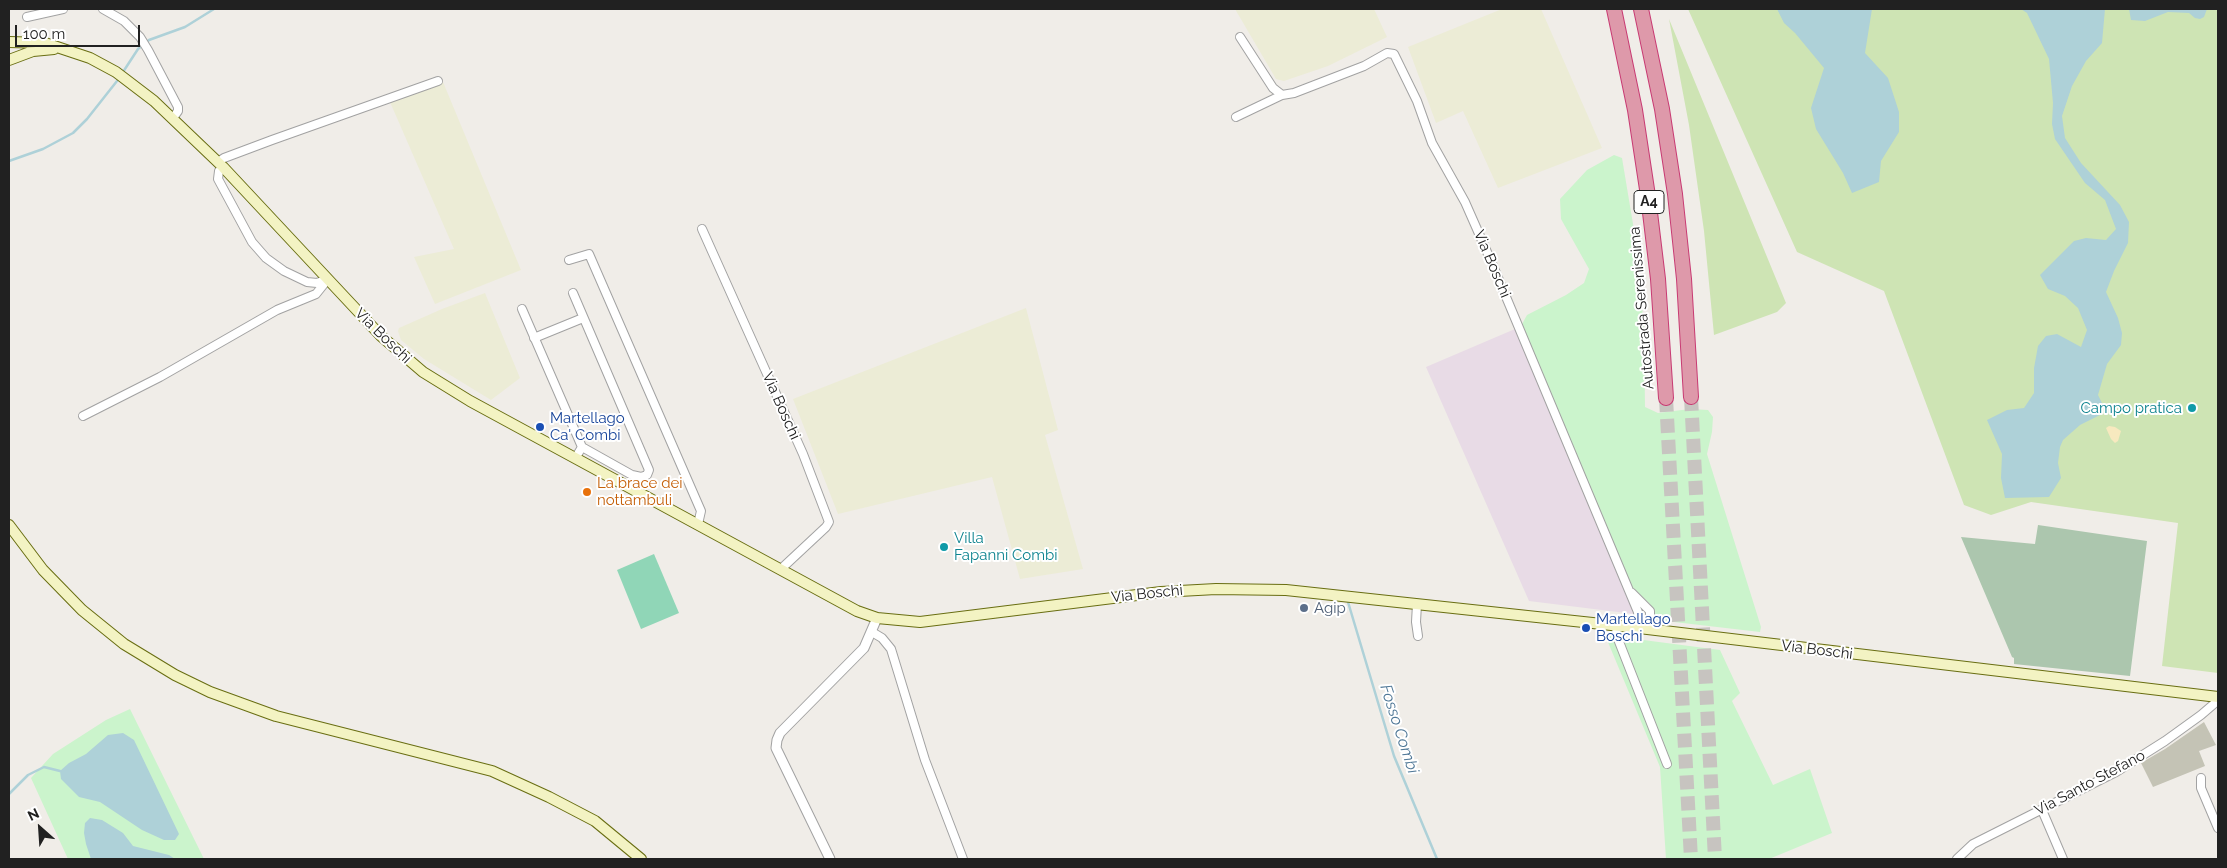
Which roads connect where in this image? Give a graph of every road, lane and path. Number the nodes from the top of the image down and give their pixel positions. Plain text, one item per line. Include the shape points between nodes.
1 (63, 9) edge
2 (103, 9) edge
3 (1614, 9) edge
4 (1640, 9) edge
5 (27, 17) dead end
6 (1240, 37) dead end
7 (9, 42) edge
8 (64, 48) junction
9 (9, 60) edge
10 (438, 81) dead end
11 (1282, 94) junction
12 (1236, 117) dead end
13 (173, 118) junction
14 (220, 165) junction
15 (702, 229) dead end
16 (569, 260) dead end
17 (328, 279) junction
18 (573, 293) dead end
19 (522, 309) dead end
20 (583, 318) junction
21 (534, 338) junction
22 (1691, 397) tunnel mouth
23 (1666, 398) tunnel mouth
24 (83, 416) dead end
25 (582, 447) junction
26 (576, 457) junction
27 (698, 524) junction
28 (9, 525) edge
29 (781, 569) junction
30 (1628, 590) junction
31 (1417, 604) junction
32 (877, 618) junction
33 (1617, 626) junction
34 (1639, 628) junction
35 (1650, 630) junction
36 (872, 632) junction
37 (1418, 636) dead end
38 (2217, 697) edge
39 (1667, 764) dead end
40 (2201, 778) dead end
41 (2042, 810) junction
42 (2218, 828) edge
43 (641, 859) edge
44 (830, 859) edge
45 (963, 859) edge
46 (1957, 859) edge
47 (2062, 859) edge

1 - 5 street
2 - 13 street via 124,21 140,37 178,107
3 - 23 highway, Autostrada Serenissima / A4 via 1635,110 1648,196 1658,279
4 - 22 highway, A4 via 1662,109 1675,194
6 - 11 street via 1273,88
7 - 8 main road, Via Boschi via 45,43
8 - 9 main road, Via Boschi via 33,51
8 - 13 main road, Via Boschi via 116,72
10 - 14 street via 248,149
11 - 12 street, Via Boschi
11 - 30 street, Via Boschi via 1294,93 1364,66 1388,53 1394,54 1417,101 1432,143 1478,231
13 - 14 main road, Via Boschi
14 - 17 main road, Via Boschi
14 - 17 street via 218,179 252,242 266,258 307,282
15 - 29 street, Via Boschi via 803,454 829,522
16 - 27 street via 589,254 701,511
17 - 24 street via 316,294 278,310 160,377
17 - 26 main road, Via Boschi via 386,341 424,372 470,401
18 - 20 street
19 - 21 street
20 - 21 street
20 - 25 street via 650,470 641,478 632,475
21 - 25 street
25 - 26 street
26 - 27 main road, Via Boschi
27 - 29 main road, Via Boschi
28 - 43 main road via 43,570 82,610 124,644 175,675 276,716 492,771 595,821
29 - 32 main road, Via Boschi
30 - 34 street via 1639,617
30 - 35 street via 1650,611
31 - 32 main road, Via Boschi via 1286,590 1216,589 1110,598 924,621
31 - 33 main road, Via Boschi
31 - 37 street
32 - 36 street
33 - 34 main road, Via Boschi
33 - 39 street via 1616,634
34 - 35 main road, Via Boschi
35 - 38 main road, Via Boschi
36 - 44 street via 864,648 780,733 776,748
36 - 45 street via 891,649 925,760
38 - 41 street, Via Santo Stefano via 2201,715 2165,741 2116,772
40 - 42 street
41 - 46 street, Via Santo Stefano via 1973,844
41 - 47 street

